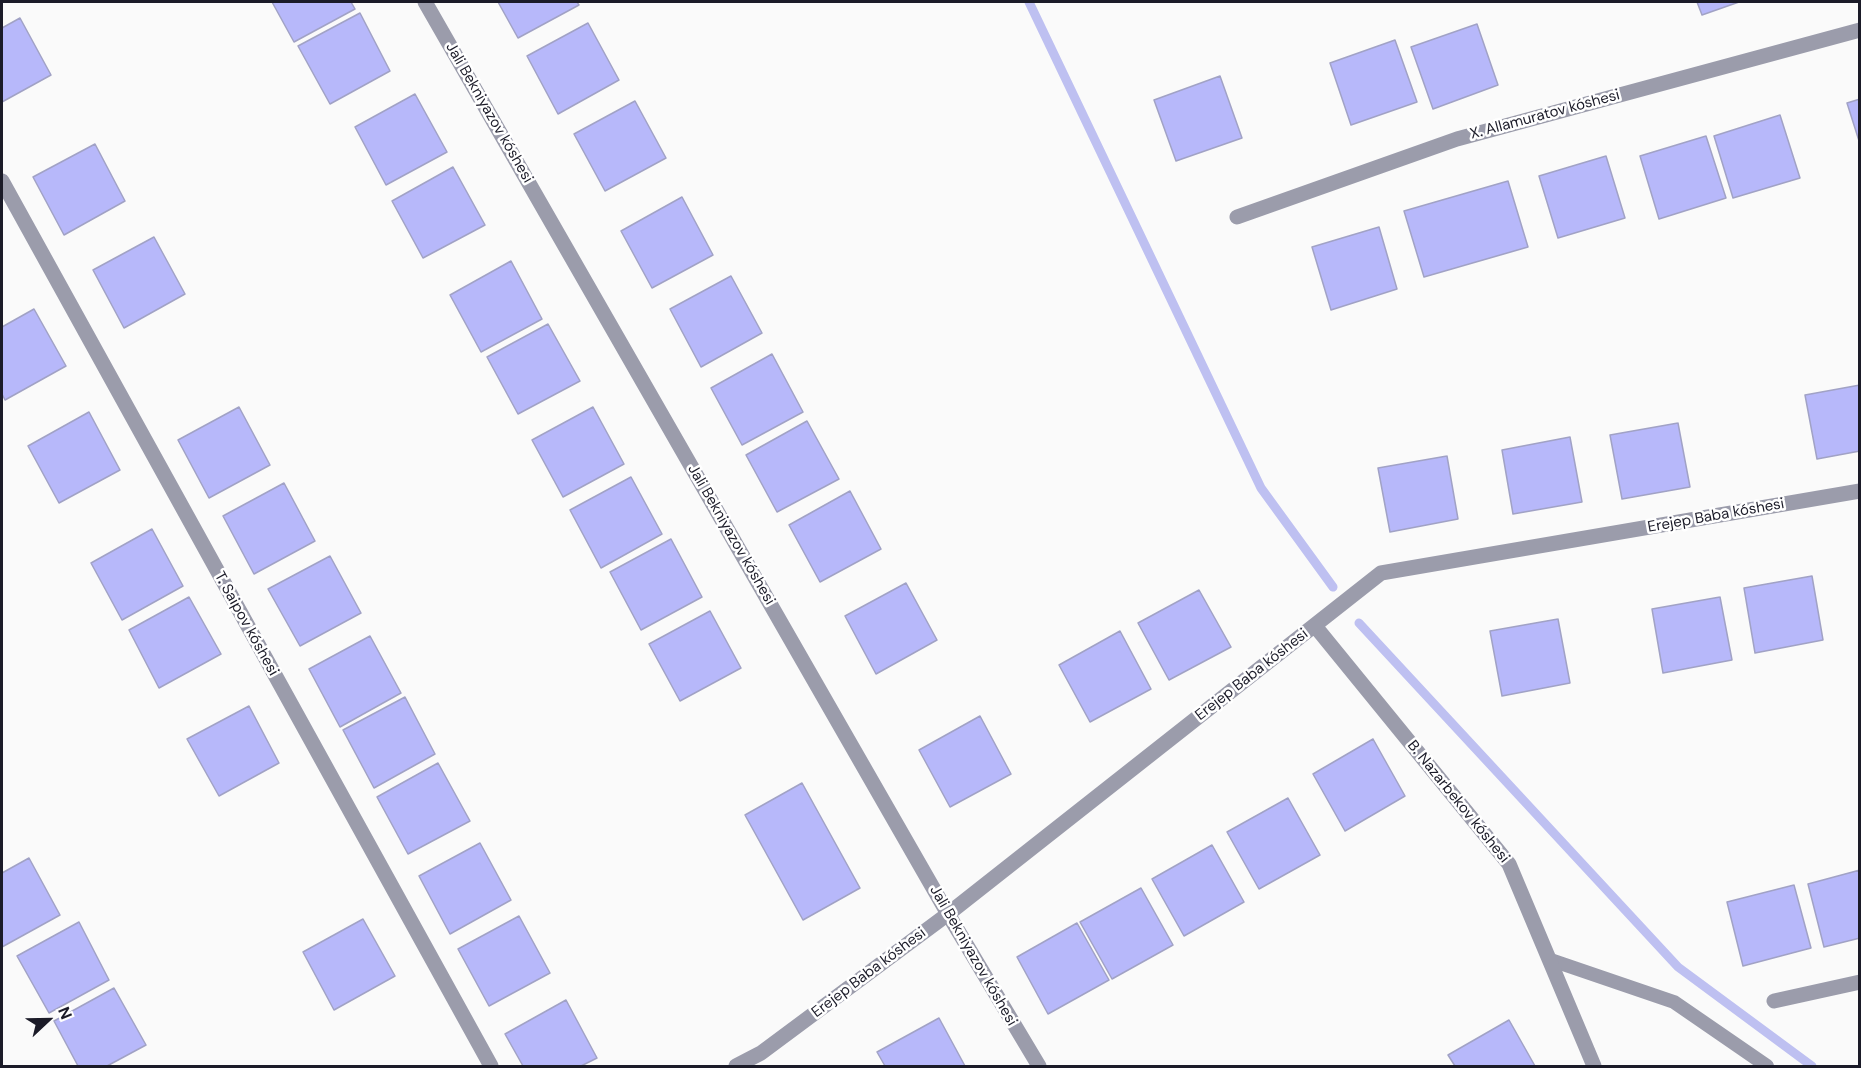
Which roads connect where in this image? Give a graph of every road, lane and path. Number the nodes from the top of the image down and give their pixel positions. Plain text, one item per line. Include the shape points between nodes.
1 (425, 2) edge
2 (1860, 30) edge
3 (2, 181) edge
4 (1237, 217) dead end
5 (1860, 491) edge
6 (1315, 626) junction
7 (948, 914) junction
8 (1551, 960) junction
9 (1860, 982) edge
10 (1774, 1001) dead end
11 (491, 1066) edge
12 (735, 1066) edge
13 (1038, 1066) edge
14 (1594, 1066) edge
15 (1767, 1066) edge

1 - 7 street, Jali Bekniyazov kóshesi
2 - 4 street, X. Allamuratov kóshesi via 1457,139
3 - 11 street, T. Saipov kóshesi
5 - 6 street, Erejep Baba kóshesi via 1381,573
6 - 7 street, Erejep Baba kóshesi
6 - 8 street, B. Nazarbekov kóshesi via 1509,864
7 - 12 street, Erejep Baba kóshesi via 761,1053
7 - 13 street, Jali Bekniyazov kóshesi
8 - 14 street, B. Nazarbekov kóshesi
8 - 15 lane via 1674,1002
9 - 10 street

